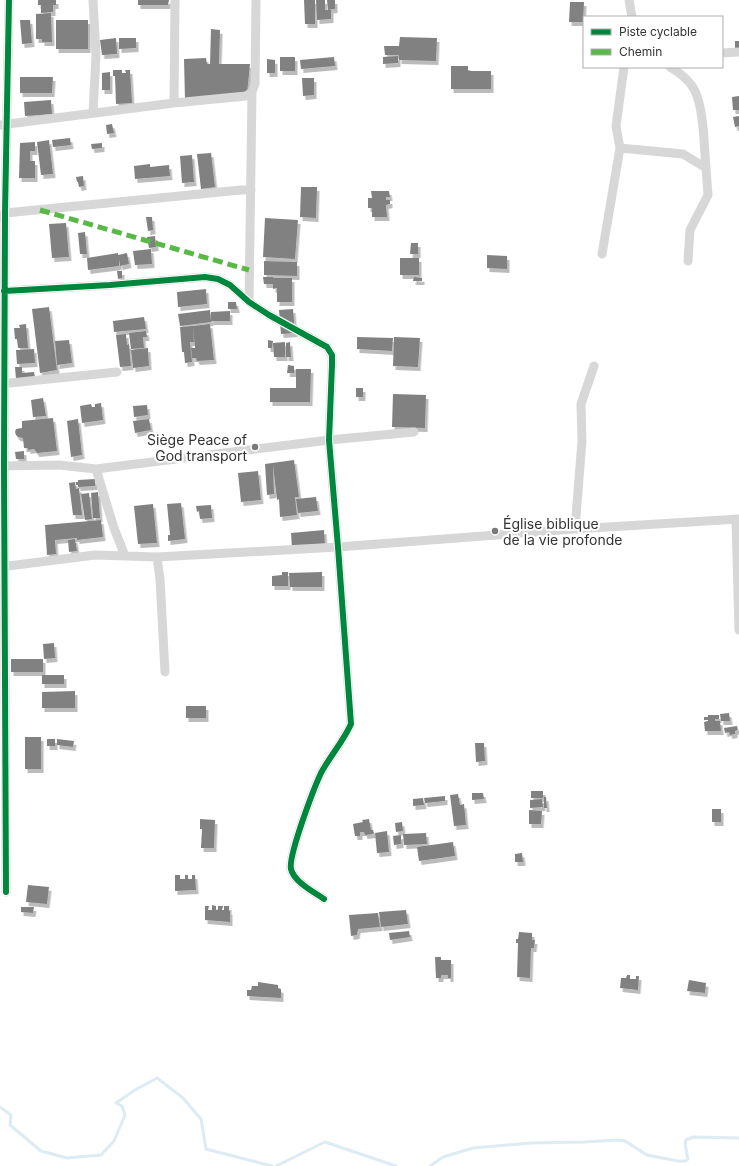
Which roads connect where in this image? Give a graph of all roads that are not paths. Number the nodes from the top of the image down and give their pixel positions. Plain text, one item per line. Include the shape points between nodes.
1 (9, 0) edge
2 (93, 0) edge
3 (175, 0) edge
4 (256, 0) edge
5 (629, 0) edge
6 (632, 16) edge
7 (739, 52) edge
8 (723, 53) edge
9 (624, 68) edge
10 (672, 68) edge
11 (252, 92) junction
12 (174, 103) junction
13 (93, 113) junction
14 (4, 125) edge
15 (620, 148) junction
16 (706, 168) junction
17 (250, 190) junction
18 (3, 216) edge
19 (602, 254) dead end
20 (688, 261) dead end
21 (4, 291) junction
22 (249, 302) junction
23 (594, 366) dead end
24 (117, 372) dead end
25 (2, 384) edge
26 (414, 432) dead end
27 (329, 440) junction
28 (2, 465) edge
29 (96, 469) junction
30 (737, 519) edge
31 (575, 529) junction
32 (338, 547) junction
33 (125, 556) junction
34 (157, 557) junction
35 (2, 566) edge
36 (739, 630) edge
37 (165, 672) dead end
38 (6, 892) dead end
39 (324, 899) dead end

1 - 14 street
2 - 13 street via 96,54
3 - 12 street
4 - 11 street via 255,84
5 - 6 street
7 - 8 street
9 - 15 street via 616,126
10 - 16 street via 684,76 694,90 700,107
11 - 12 street via 246,96
11 - 17 street
12 - 13 street
13 - 14 street
14 - 18 street
15 - 16 street via 683,154
15 - 19 street
16 - 20 street via 708,195 690,230
17 - 18 street
17 - 22 street
18 - 21 street
21 - 22 street via 205,277 218,279 230,285
21 - 25 street
22 - 27 street via 327,347 332,355
23 - 31 street via 581,404 582,441
24 - 25 street
25 - 28 street
26 - 27 street
27 - 29 street
27 - 32 street
28 - 29 street via 59,465
28 - 35 street
29 - 33 street
30 - 31 street
30 - 36 street
31 - 32 street
32 - 34 street
32 - 39 street via 351,724 313,791 291,856 291,869 296,879
33 - 34 street
33 - 35 street via 95,555
34 - 37 street
35 - 38 street

